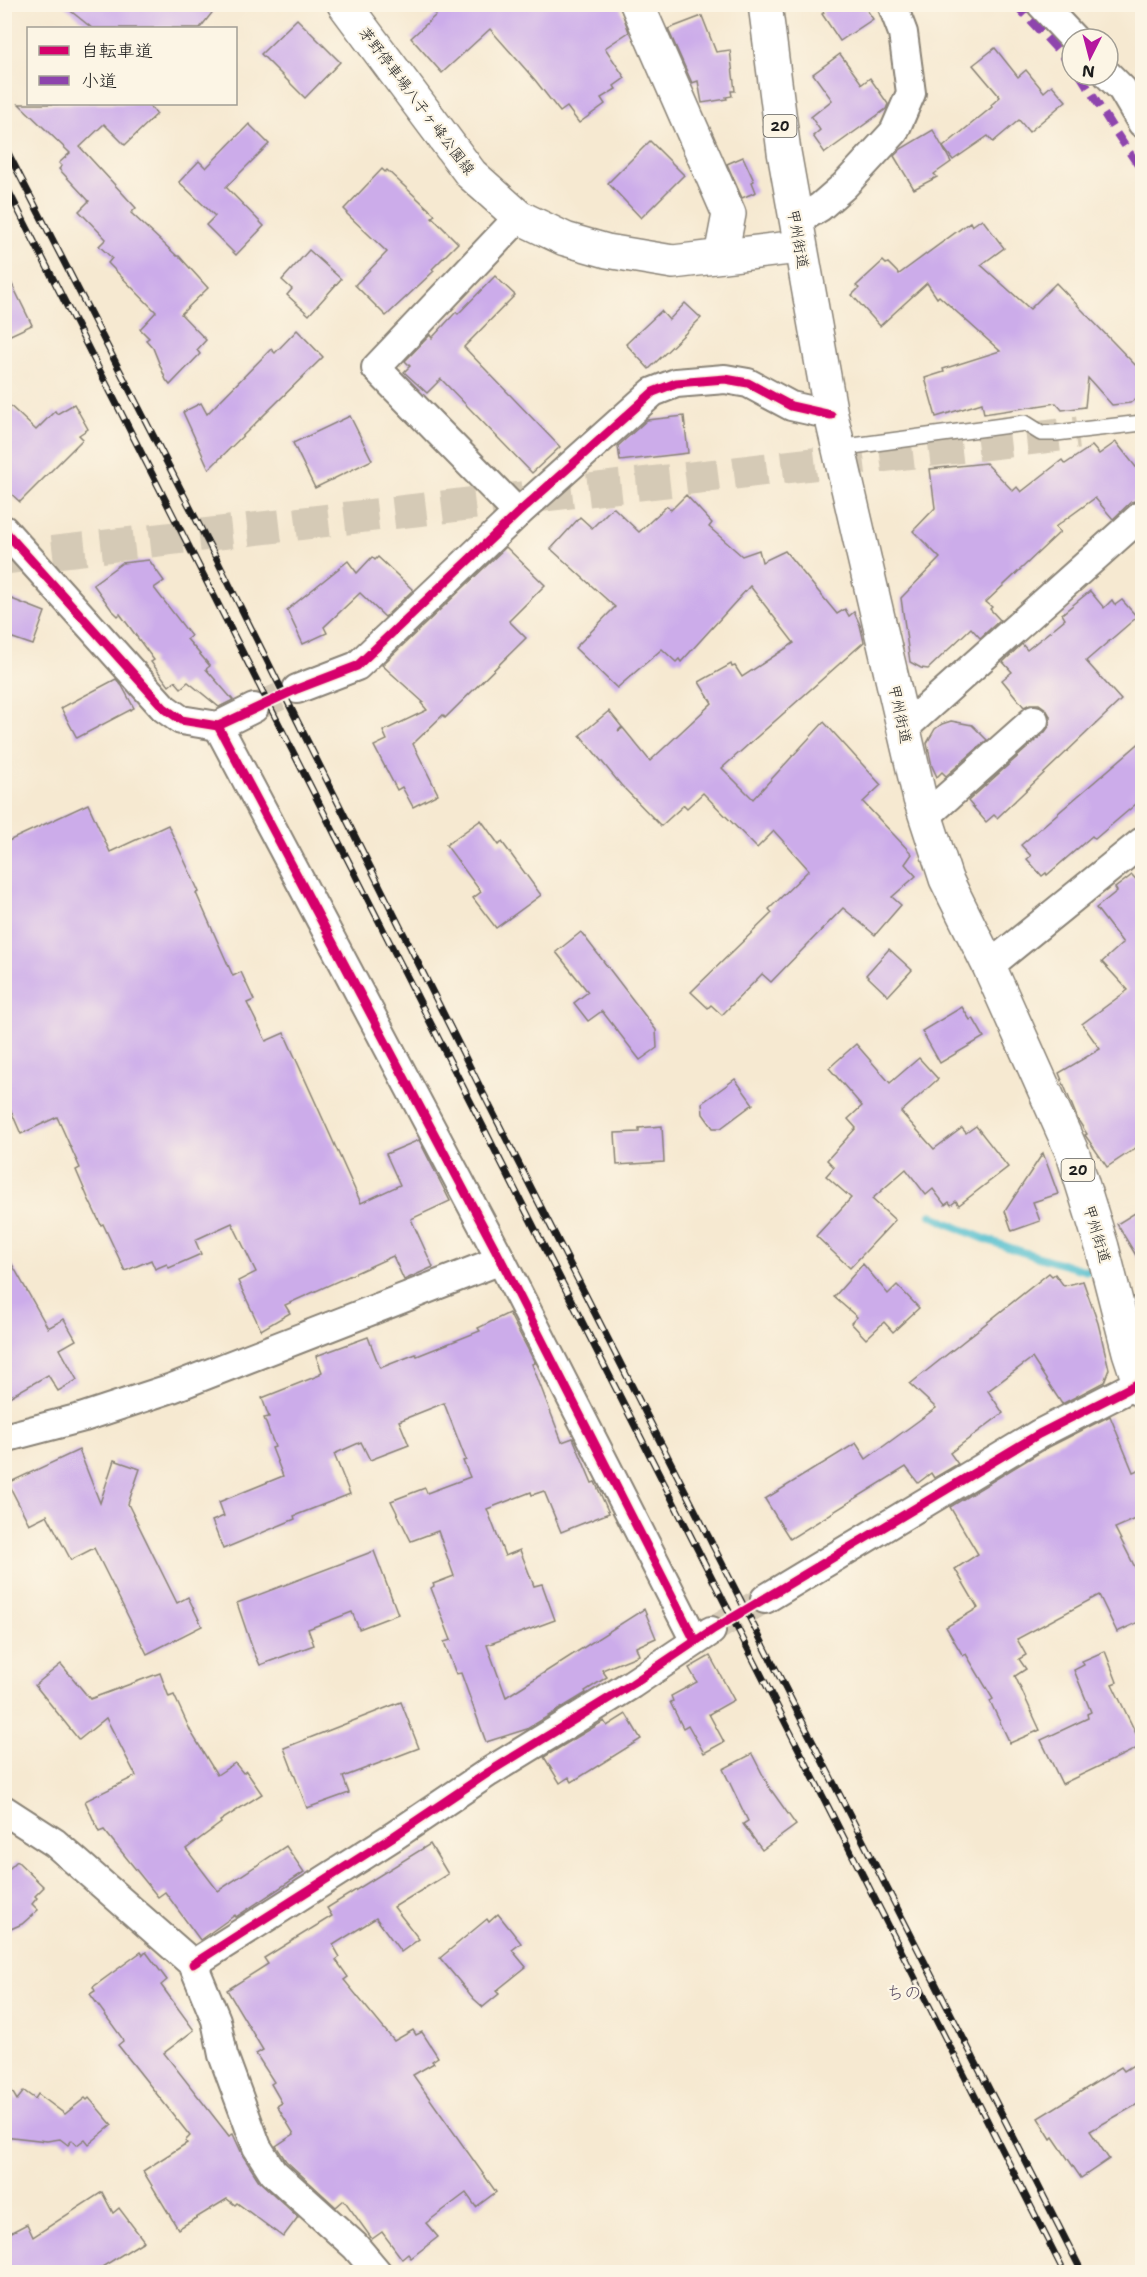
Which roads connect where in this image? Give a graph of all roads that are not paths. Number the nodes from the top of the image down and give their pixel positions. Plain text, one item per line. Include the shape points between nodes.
1 (344, 4) edge
2 (637, 4) edge
3 (765, 4) edge
4 (892, 4) edge
5 (1041, 4) edge
6 (1063, 27) edge
7 (1120, 87) edge
8 (1143, 123) edge
9 (519, 217) junction
10 (797, 234) junction
11 (721, 256) junction
12 (831, 415) junction
13 (1143, 423) edge
14 (838, 448) junction
15 (518, 513) junction
16 (1143, 514) edge
17 (4, 530) edge
18 (297, 689) tunnel mouth
19 (254, 708) tunnel mouth
20 (1034, 720) dead end
21 (218, 726) junction
22 (903, 729) junction
23 (926, 816) junction
24 (1143, 842) edge
25 (989, 966) junction
26 (501, 1260) junction
27 (1141, 1387) edge
28 (4, 1438) edge
29 (765, 1599) tunnel mouth
30 (4, 1810) edge
31 (193, 1964) junction
32 (376, 2272) edge

1 - 9 main road, 茅野停車場八子ヶ峰公園線 via 471,174
2 - 11 main road via 729,214
3 - 10 main road, 甲州街道 / 20
4 - 10 street via 903,33 911,93 894,132
5 - 6 street
7 - 8 street
9 - 11 main road, 茅野停車場八子ヶ峰公園線 via 565,239 607,251 673,262
9 - 15 street via 376,368
10 - 11 main road, 茅野停車場八子ヶ峰公園線
10 - 12 main road, 甲州街道 / 20
12 - 14 main road, 甲州街道 / 20
12 - 15 street via 791,405 748,383 716,379 676,383 653,392
13 - 14 lane via 1041,433 1024,423
14 - 22 main road, 甲州街道 / 20
15 - 18 street via 357,666
16 - 22 street
17 - 21 street via 164,708 181,720
19 - 21 street
20 - 23 street
21 - 26 street
22 - 23 main road, 甲州街道 / 20
23 - 25 main road, 甲州街道 / 20 via 946,879
24 - 25 street
25 - 27 main road, 甲州街道 / 20 via 1073,1154
26 - 28 street via 172,1388
26 - 31 street via 704,1636
27 - 29 street via 1039,1434
30 - 31 street via 55,1843
31 - 32 street via 216,2020 223,2055 257,2146 273,2172 355,2246

